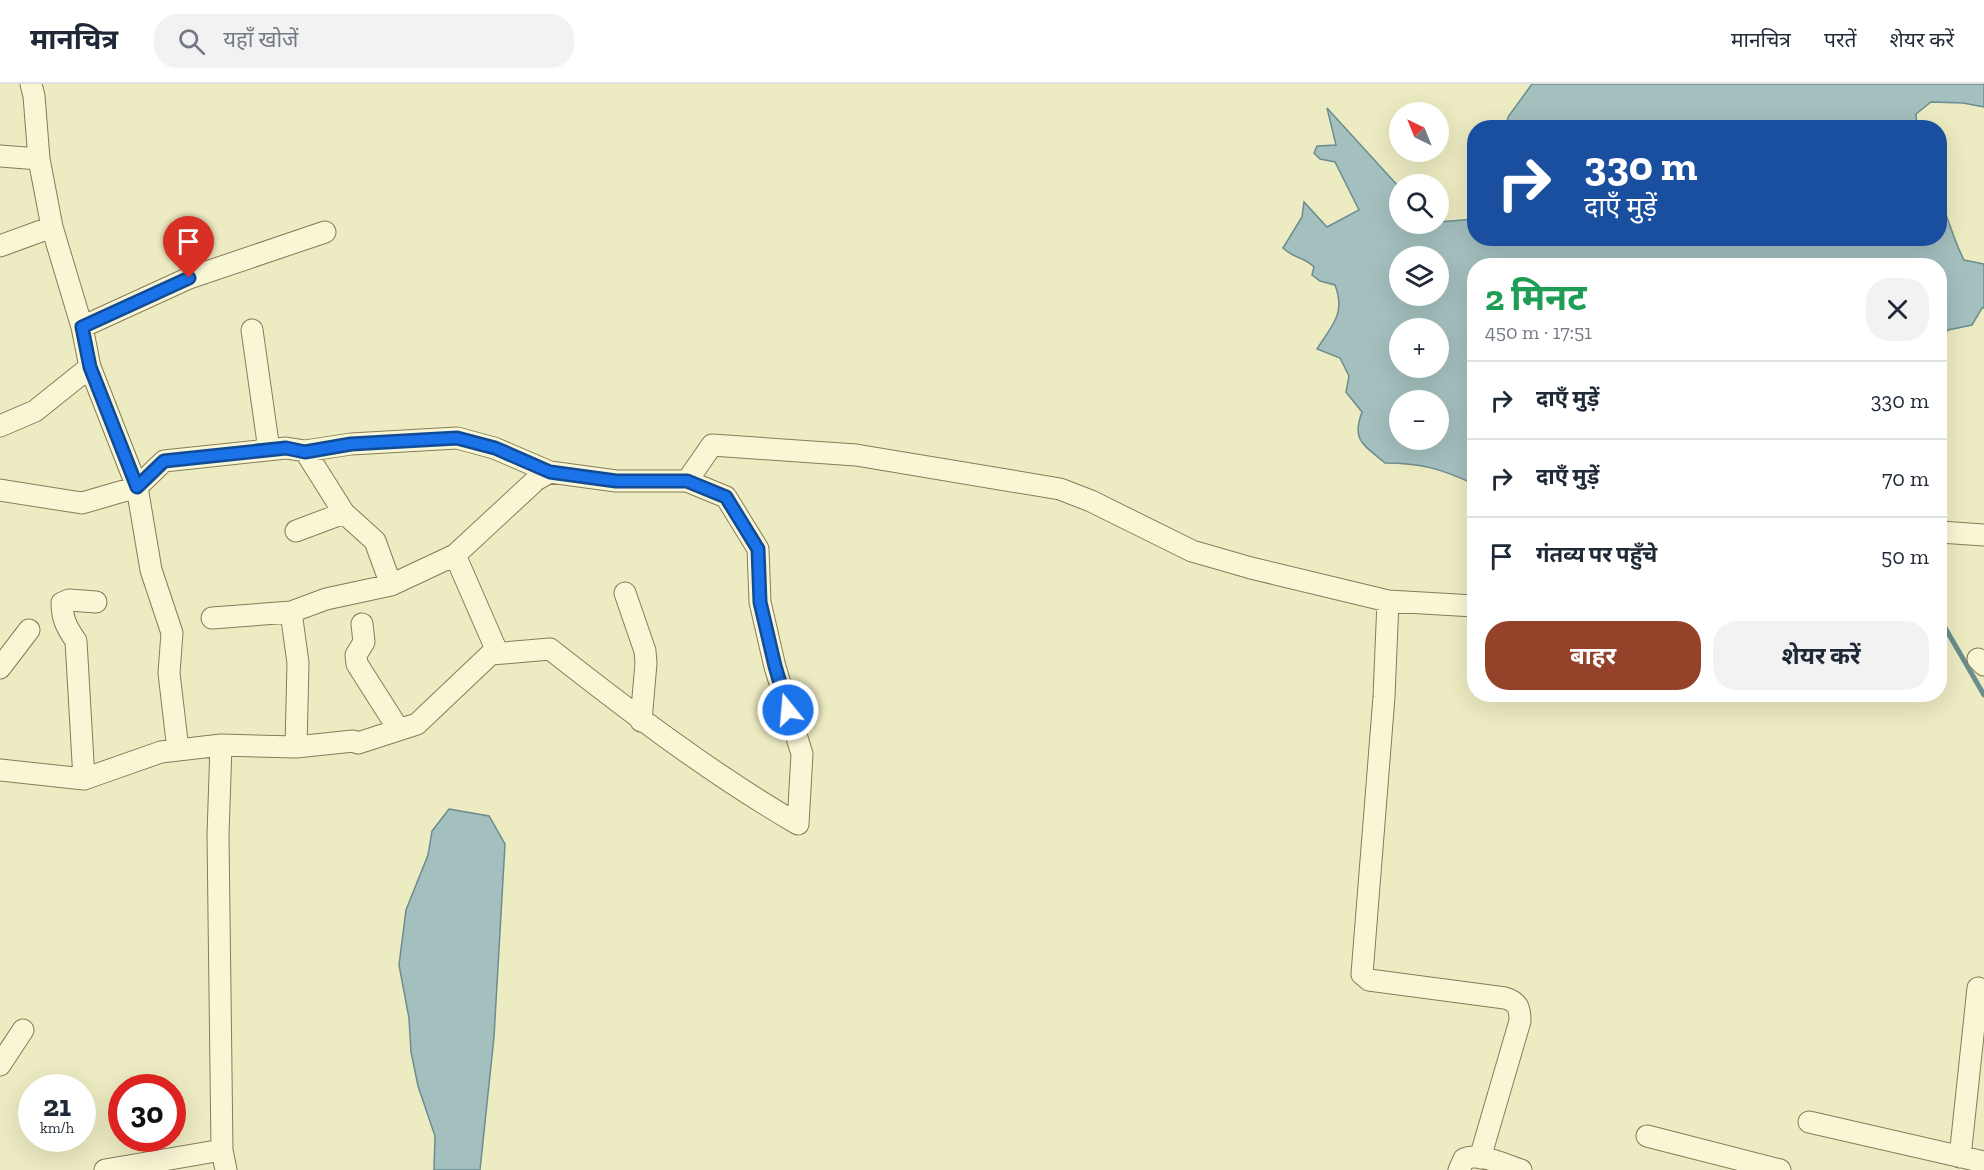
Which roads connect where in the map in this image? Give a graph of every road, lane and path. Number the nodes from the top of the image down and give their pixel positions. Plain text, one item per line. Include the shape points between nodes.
1 (31, 84) edge
2 (0, 156) edge
3 (39, 159) junction
4 (52, 227) junction
5 (325, 232) dead end
6 (0, 246) edge
7 (82, 327) junction
8 (252, 330) dead end
9 (90, 367) junction
10 (0, 426) edge
11 (268, 450) junction
12 (305, 452) junction
13 (550, 472) junction
14 (687, 481) junction
15 (137, 487) junction
16 (0, 490) edge
17 (344, 513) junction
18 (296, 531) dead end
19 (1947, 532) edge
20 (1984, 535) edge
21 (454, 555) junction
22 (391, 585) junction
23 (625, 593) dead end
24 (1388, 601) junction
25 (96, 602) dead end
26 (1467, 606) edge
27 (291, 612) junction
28 (212, 618) dead end
29 (362, 624) dead end
30 (29, 630) dead end
31 (492, 654) junction
32 (0, 668) edge
33 (641, 720) junction
34 (399, 730) junction
35 (221, 745) junction
36 (296, 747) junction
37 (178, 750) junction
38 (0, 770) edge
39 (84, 779) junction
40 (1978, 988) dead end
41 (23, 1030) dead end
42 (0, 1065) edge
43 (1809, 1122) dead end
44 (1647, 1136) dead end
45 (1480, 1158) junction
46 (224, 1160) edge
47 (1972, 1162) edge
48 (105, 1170) edge
49 (1458, 1170) edge
50 (1521, 1170) edge
51 (1780, 1170) edge

1 - 3 street
2 - 3 street
3 - 4 street
4 - 6 street
4 - 7 street
5 - 7 street via 189,278
7 - 9 street
8 - 11 street
9 - 10 street via 35,411
9 - 15 street
11 - 12 street
11 - 15 street via 164,461
12 - 13 street via 351,444 457,438 495,448
12 - 17 street
13 - 14 street via 616,481
13 - 21 street via 536,480
14 - 24 street via 712,445 856,455 1017,481 1060,489 1090,501 1192,551
14 - 33 street via 726,497 758,549 760,602 802,753 798,824
15 - 16 street via 82,503
15 - 37 street via 151,570 172,633 169,673
17 - 18 street
17 - 22 street via 375,541
19 - 20 street
21 - 22 street
21 - 31 street via 496,649
22 - 27 street via 326,599
23 - 33 street via 645,651
24 - 26 street
24 - 45 street via 1362,974 1369,980 1505,998 1519,1008 1520,1021
25 - 39 street via 62,603 65,625 76,640
27 - 28 street
27 - 36 street via 298,663
29 - 34 street via 364,642 356,655 357,664
30 - 32 street
31 - 33 street via 550,649
31 - 34 street via 417,724
34 - 36 street via 358,743
35 - 36 street
35 - 37 street
35 - 46 street via 218,836
37 - 39 street via 161,752
38 - 39 street
40 - 47 street
41 - 42 street
43 - 47 street
44 - 51 street
45 - 49 street via 1464,1159
45 - 50 street
46 - 48 street

